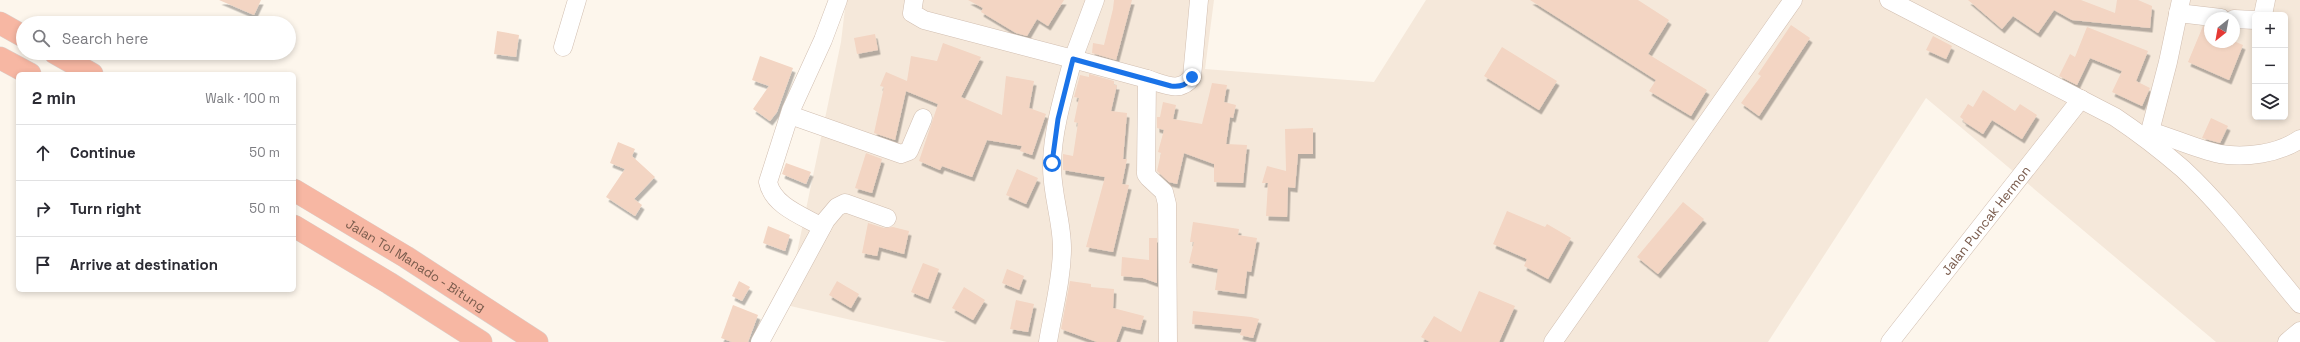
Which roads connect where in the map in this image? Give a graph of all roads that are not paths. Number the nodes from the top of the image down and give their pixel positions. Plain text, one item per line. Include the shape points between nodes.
1 (577, 0) edge
2 (838, 0) edge
3 (914, 0) edge
4 (1095, 0) edge
5 (1198, 0) edge
6 (1793, 0) edge
7 (1889, 0) edge
8 (2266, 0) edge
9 (2179, 7) edge
10 (2264, 12) edge
11 (2204, 13) edge
12 (2240, 19) edge
13 (2252, 20) edge
14 (0, 23) edge
15 (16, 32) edge
16 (563, 47) dead end
17 (0, 58) edge
18 (1073, 59) junction
19 (67, 60) edge
20 (26, 72) edge
21 (88, 72) edge
22 (1147, 79) junction
23 (2081, 99) junction
24 (790, 115) junction
25 (923, 118) dead end
26 (2149, 135) junction
27 (2300, 139) edge
28 (296, 191) edge
29 (887, 218) dead end
30 (296, 227) edge
31 (822, 227) junction
32 (2300, 304) edge
33 (2300, 331) edge
34 (481, 342) edge
35 (537, 342) edge
36 (760, 342) edge
37 (1048, 342) edge
38 (1168, 342) edge
39 (1553, 342) edge
40 (1890, 342) edge
41 (2287, 342) edge

1 - 16 street
2 - 24 street
3 - 18 street via 912,13 924,20
4 - 18 street
5 - 22 street via 1192,77 1180,87
6 - 39 street
7 - 23 street
8 - 10 street
9 - 11 street
9 - 26 street
12 - 13 street
14 - 15 highway
17 - 20 highway
18 - 22 street
18 - 37 street via 1058,119 1052,163 1062,263
19 - 21 highway
22 - 38 street via 1146,174 1164,192 1167,204
23 - 26 street
23 - 40 street, Jalan Puncak Hermon
24 - 25 street via 901,154 909,152
24 - 31 street via 768,182 770,190 781,203
26 - 27 street via 2220,154 2273,151
26 - 32 street via 2235,225
28 - 35 highway, Jalan Tol Manado - Bitung via 406,257
29 - 31 street via 845,203 837,207
30 - 34 highway via 390,283
31 - 36 street
33 - 41 street

